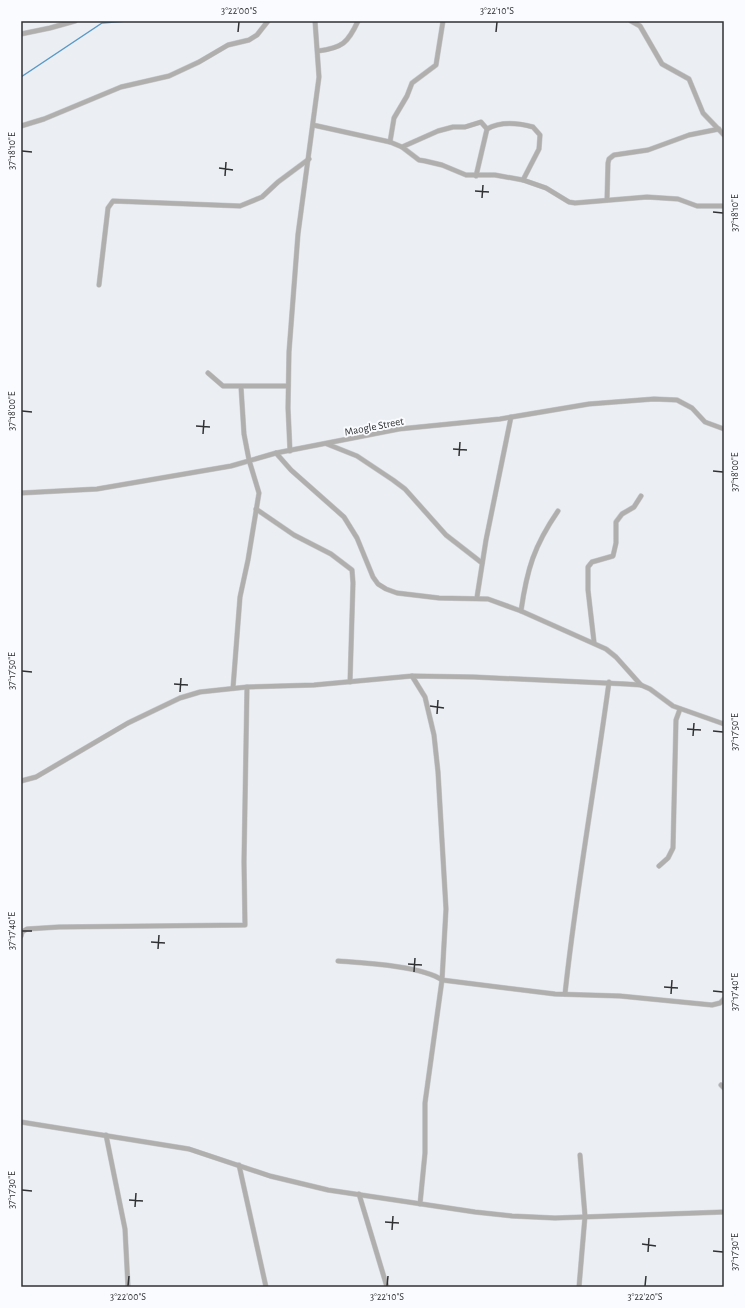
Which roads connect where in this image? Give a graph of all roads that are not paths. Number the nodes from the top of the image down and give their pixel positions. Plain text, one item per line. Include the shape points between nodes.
1 (75, 21) edge
2 (268, 21) edge
3 (315, 21) edge
4 (358, 21) edge
5 (443, 21) edge
6 (631, 21) edge
7 (21, 34) edge
8 (318, 51) junction
9 (313, 125) junction
10 (21, 126) edge
11 (487, 129) junction
12 (719, 129) junction
13 (724, 135) edge
14 (390, 142) junction
15 (402, 147) junction
16 (309, 159) junction
17 (476, 176) junction
18 (524, 180) junction
19 (607, 200) junction
20 (724, 206) edge
21 (99, 285) dead end
22 (208, 373) dead end
23 (288, 386) junction
24 (241, 387) junction
25 (510, 417) junction
26 (724, 430) edge
27 (327, 444) junction
28 (290, 451) junction
29 (276, 453) junction
30 (249, 460) junction
31 (21, 493) edge
32 (641, 496) dead end
33 (256, 509) junction
34 (558, 511) dead end
35 (482, 563) junction
36 (477, 597) junction
37 (521, 611) junction
38 (594, 642) junction
39 (412, 676) junction
40 (350, 682) junction
41 (609, 682) junction
42 (641, 685) junction
43 (247, 687) junction
44 (233, 688) junction
45 (680, 710) junction
46 (724, 724) edge
47 (21, 781) edge
48 (660, 866) dead end
49 (21, 936) edge
50 (338, 961) dead end
51 (442, 980) junction
52 (565, 994) junction
53 (724, 999) edge
54 (21, 1122) edge
55 (106, 1135) junction
56 (580, 1155) dead end
57 (239, 1165) junction
58 (359, 1194) junction
59 (420, 1204) junction
60 (724, 1212) edge
61 (585, 1216) junction
62 (128, 1287) edge
63 (266, 1287) edge
64 (386, 1287) edge
65 (579, 1287) edge

1 - 7 street
2 - 10 street via 257,35 249,40 228,45 170,76 121,87
3 - 8 street
4 - 8 street via 349,39 342,46
5 - 14 street via 436,65 412,83 394,118
6 - 12 street via 640,26 662,64 689,79 703,113
8 - 9 street
9 - 14 street
9 - 16 street
11 - 15 street via 481,122 466,127 446,128
11 - 17 street
11 - 18 street via 509,123 533,127 539,132 539,150
12 - 13 street
12 - 19 street via 648,150 614,155 608,163
14 - 15 street
15 - 17 street via 420,160
16 - 21 street via 262,197 240,206 113,201 108,208
16 - 23 street via 294,273
17 - 18 street
18 - 19 street via 546,188 569,202
19 - 20 street via 670,198 697,206
22 - 24 street via 223,386
23 - 24 street
23 - 28 street
24 - 30 street via 244,434
25 - 26 street, Maogle Street via 589,404 670,399 684,402 705,422
25 - 27 street, Maogle Street via 399,429
25 - 35 street
27 - 28 street, Maogle Street
27 - 35 street via 357,456 405,489 446,535
28 - 29 street, Maogle Street
29 - 30 street, Maogle Street
29 - 36 street via 344,518 357,538 378,584 397,593 439,598
30 - 31 street, Maogle Street via 230,466 97,489
30 - 33 street via 258,487
32 - 38 street via 634,507 622,514 616,522 613,556 592,562 588,567
33 - 40 street via 294,535 331,554 352,570
33 - 44 street via 240,597
34 - 37 street via 544,531 530,563
35 - 36 street
36 - 37 street
37 - 38 street
38 - 42 street via 616,657
39 - 40 street
39 - 41 street
39 - 51 street via 425,697 434,735 438,772 446,909
40 - 43 street
41 - 42 street
41 - 52 street
42 - 45 street
43 - 44 street
43 - 49 street via 245,925 59,927 27,929
44 - 47 street via 200,692 180,698 96,740 36,777
45 - 46 street
45 - 48 street via 676,720 673,848
50 - 51 street via 392,966 429,973
51 - 52 street
51 - 59 street via 425,1103
52 - 53 street via 620,996 712,1005
54 - 55 street
55 - 57 street via 189,1149
55 - 62 street via 125,1228
56 - 61 street
57 - 58 street via 294,1183
57 - 63 street
58 - 59 street
58 - 64 street
59 - 61 street via 512,1216
60 - 61 street
61 - 65 street

